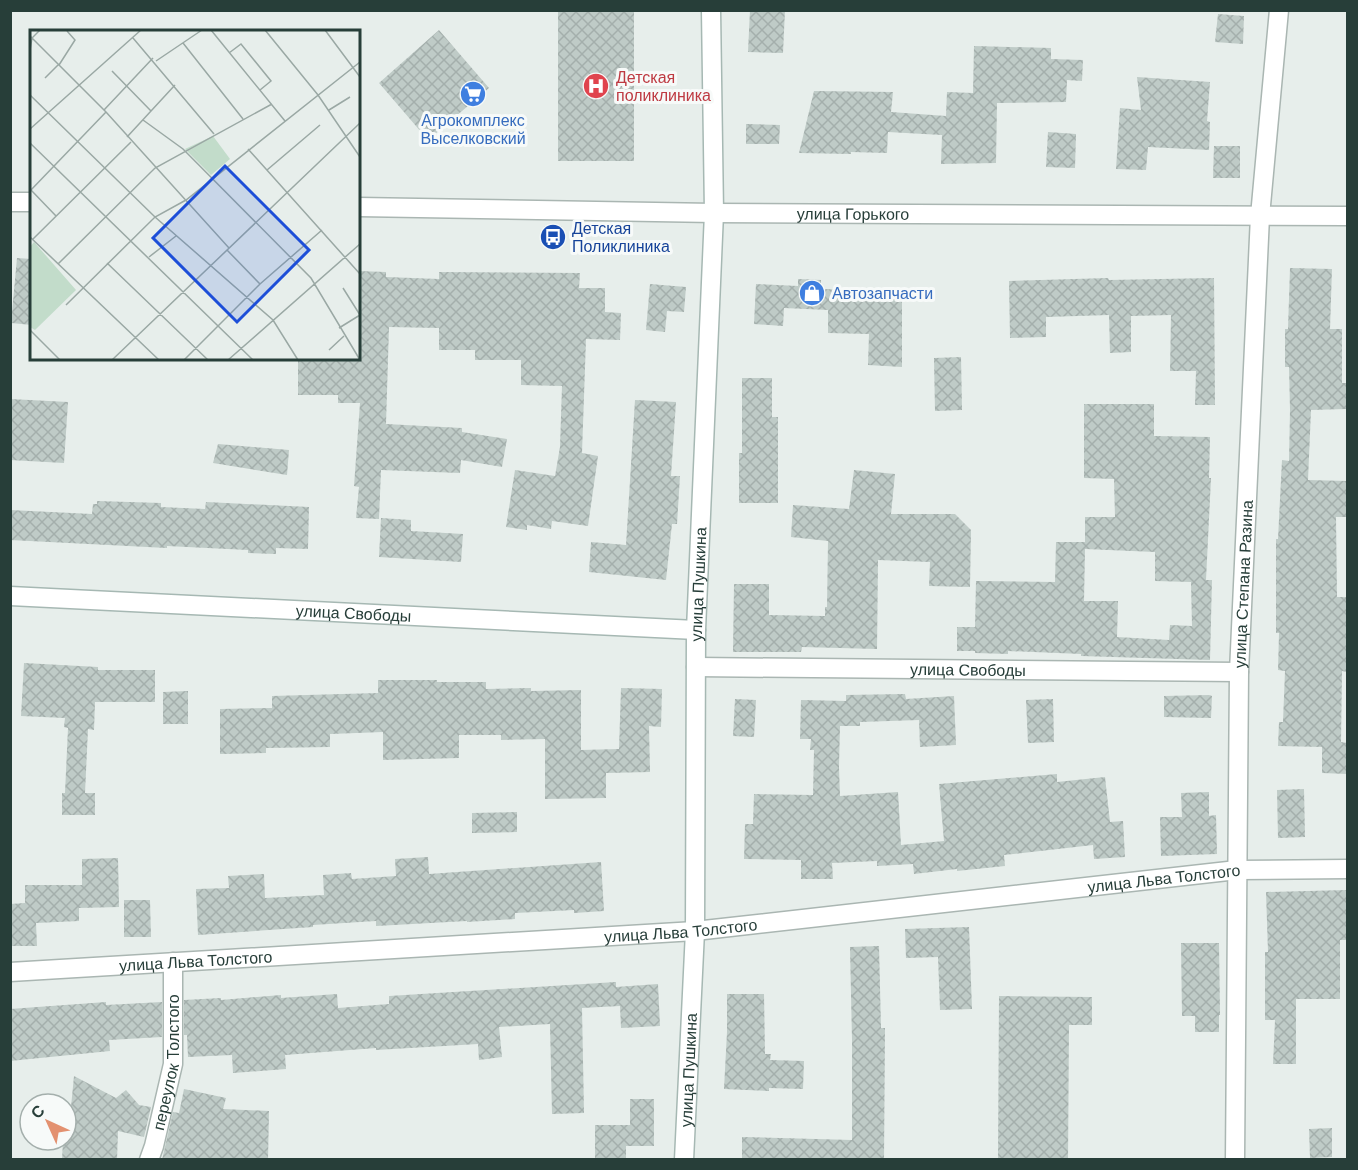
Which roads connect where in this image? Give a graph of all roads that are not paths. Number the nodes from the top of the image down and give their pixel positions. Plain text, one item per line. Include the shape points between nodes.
1 (711, 10) edge
2 (1279, 10) edge
3 (10, 202) edge
4 (30, 202) edge
5 (360, 207) edge
6 (714, 213) junction
7 (1260, 216) junction
8 (1347, 216) edge
9 (10, 596) edge
10 (696, 630) junction
11 (696, 667) junction
12 (1239, 672) junction
13 (1347, 869) edge
14 (1237, 870) junction
15 (695, 931) junction
16 (173, 962) junction
17 (10, 972) edge
18 (149, 1160) edge
19 (684, 1160) edge
20 (1235, 1160) edge

1 - 6 street, улица Пушкина
2 - 7 street, улица Степана Разина
3 - 4 street
5 - 6 street, улица Горького
6 - 7 street, улица Горького
6 - 10 street, улица Пушкина
7 - 8 street, улица Горького
7 - 12 street, улица Степана Разина
9 - 10 street, улица Свободы
10 - 11 street, улица Пушкина
11 - 12 street, улица Свободы
11 - 15 street, улица Пушкина
12 - 14 street, улица Степана Разина
13 - 14 street, улица Льва Толстого
14 - 15 street, улица Льва Толстого
14 - 20 street, улица Степана Разина
15 - 16 street, улица Льва Толстого
15 - 19 street, улица Пушкина
16 - 17 street, улица Льва Толстого
16 - 18 street, переулок Толстого via 173,1064

